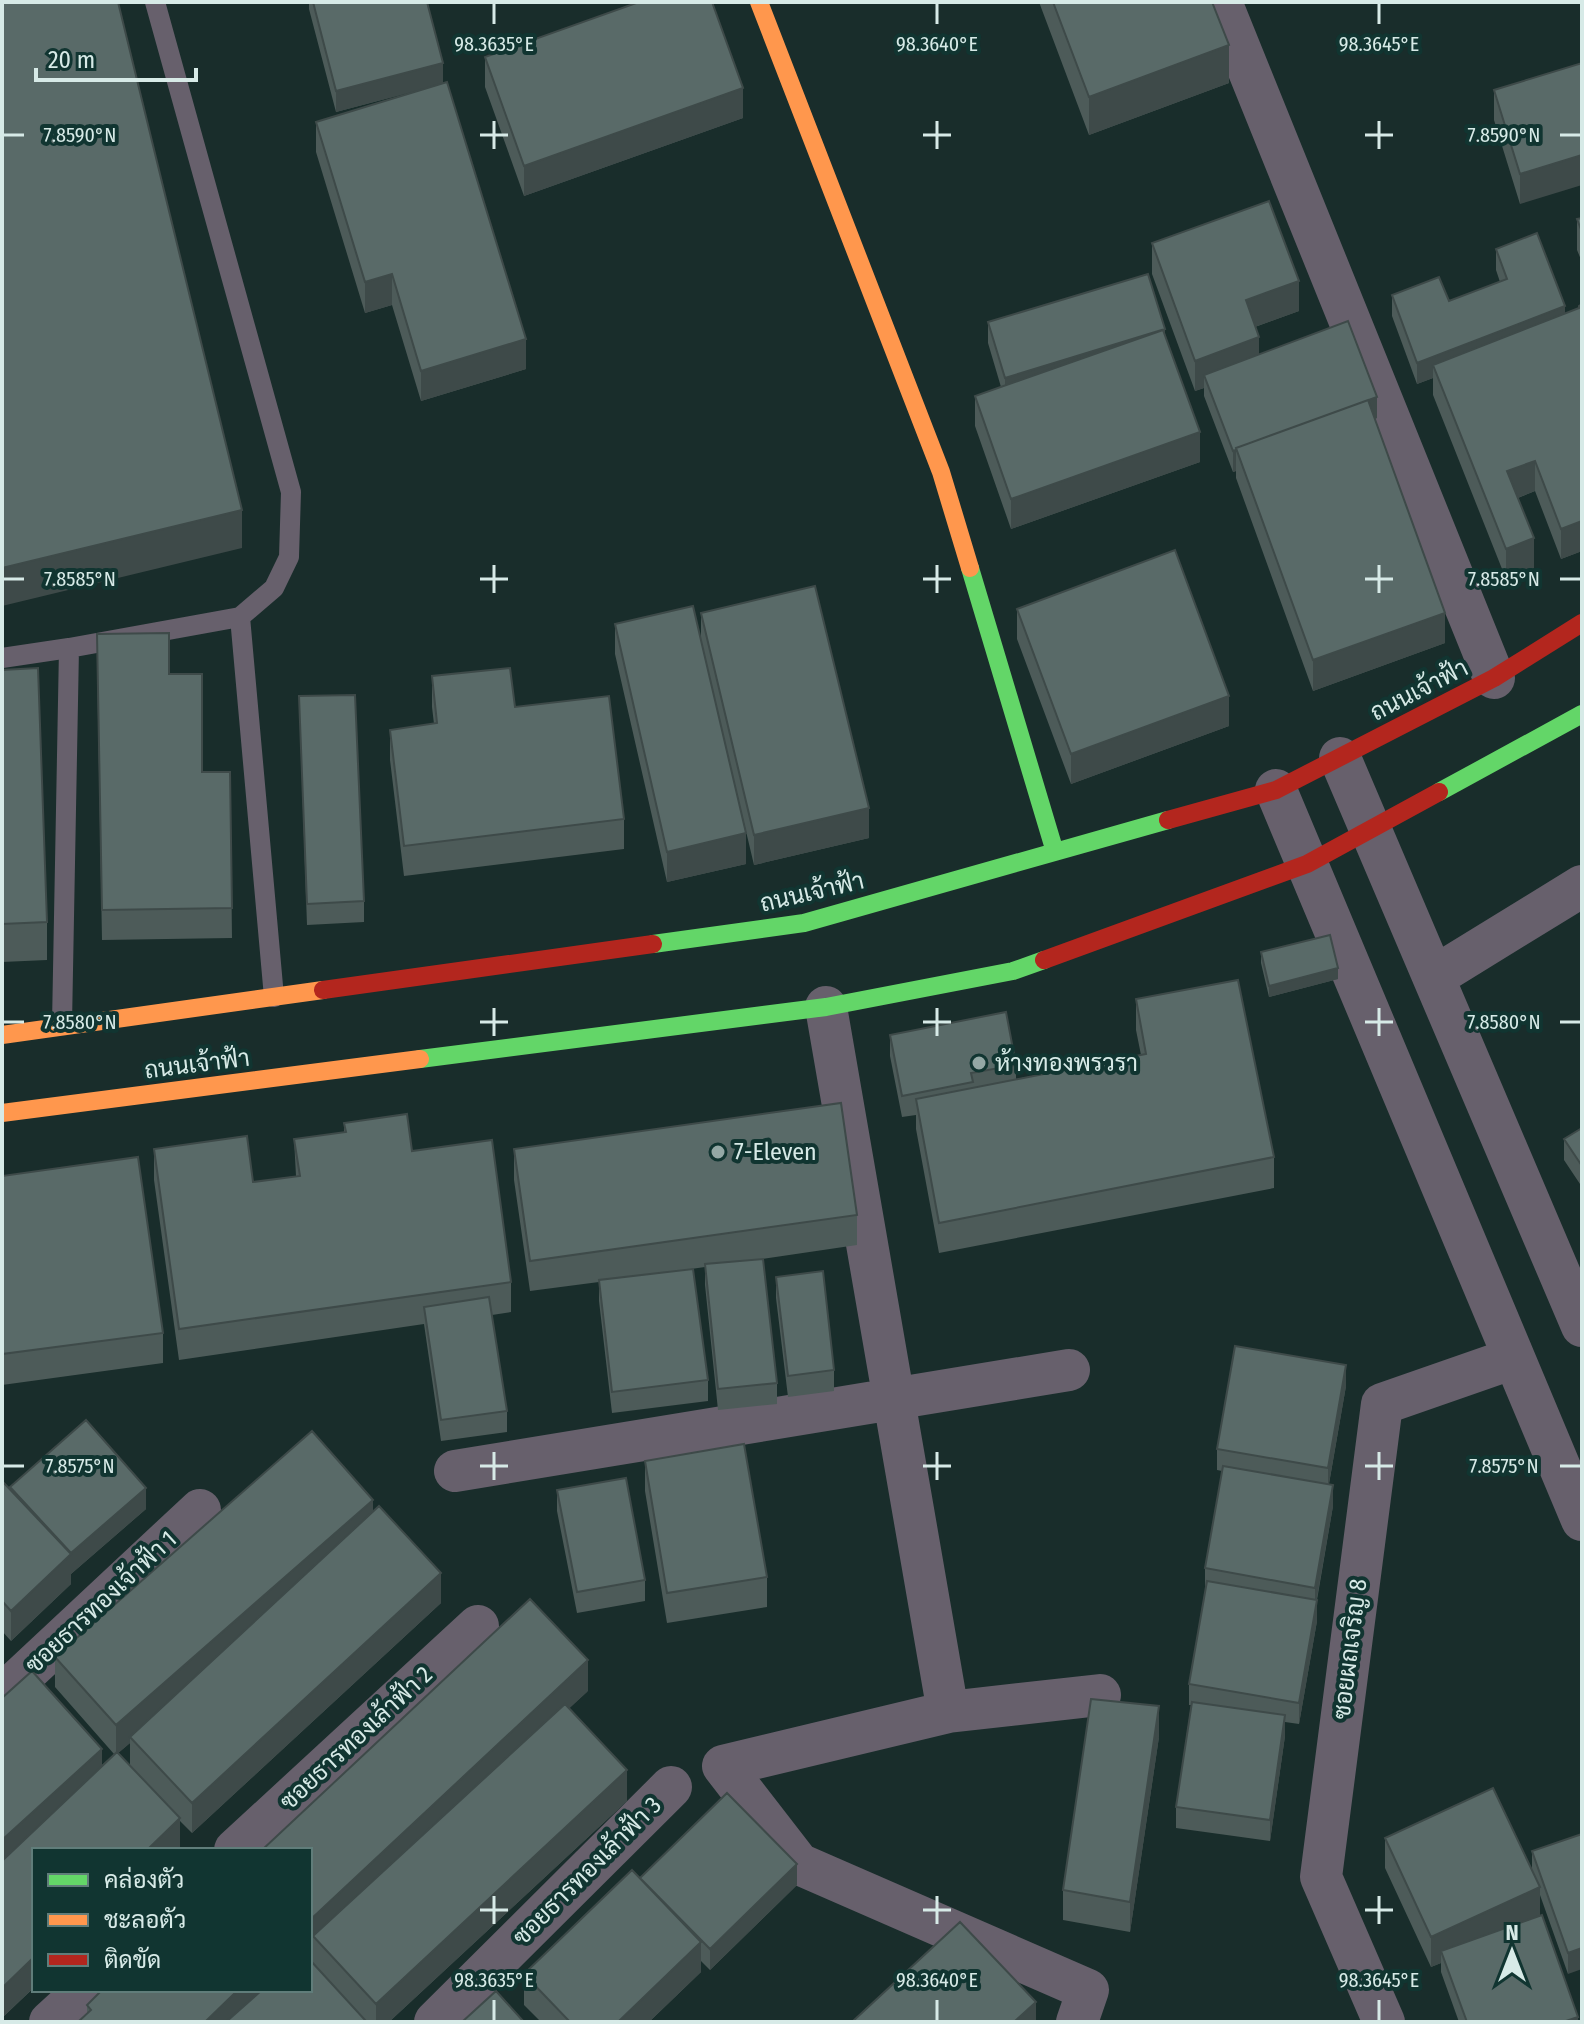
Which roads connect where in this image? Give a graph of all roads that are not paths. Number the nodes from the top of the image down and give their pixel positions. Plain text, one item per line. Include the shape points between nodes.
1 (155, 2) edge
2 (759, 2) edge
3 (1221, 2) edge
4 (240, 617) junction
5 (1582, 623) edge
6 (69, 648) junction
7 (2, 658) edge
8 (1494, 678) junction
9 (1582, 714) edge
10 (1340, 758) junction
11 (1276, 790) junction
12 (1370, 829) junction
13 (1055, 852) junction
14 (1307, 864) junction
15 (1582, 886) edge
16 (1434, 977) junction
17 (274, 997) junction
18 (826, 1007) junction
19 (62, 1024) junction
20 (2, 1035) edge
21 (2, 1113) edge
22 (1580, 1317) edge
23 (1514, 1358) junction
24 (1069, 1370) dead end
25 (893, 1399) junction
26 (455, 1471) dead end
27 (200, 1510) dead end
28 (1582, 1520) edge
29 (478, 1626) dead end
30 (2, 1695) edge
31 (1100, 1695) dead end
32 (948, 1712) junction
33 (671, 1787) dead end
34 (237, 1848) edge
35 (83, 1992) edge
36 (50, 2022) edge
37 (435, 2022) edge
38 (1077, 2022) edge
39 (1384, 2022) edge

1 - 4 lane via 291,492 289,557 274,588
2 - 13 main road via 941,472
3 - 8 street
4 - 6 lane
4 - 17 lane
5 - 8 main road, ถนนเจ้าฟ้า
6 - 7 lane
6 - 19 lane
8 - 10 main road, ถนนเจ้าฟ้า
9 - 12 main road, ถนนเจ้าฟ้า
10 - 11 main road, ถนนเจ้าฟ้า
10 - 12 street
11 - 13 main road, ถนนเจ้าฟ้า
11 - 14 street
12 - 14 main road, ถนนเจ้าฟ้า
12 - 16 street
13 - 17 main road, ถนนเจ้าฟ้า via 804,923
14 - 18 main road, ถนนเจ้าฟ้า via 1013,971
14 - 23 street
15 - 16 street
16 - 22 street
17 - 19 main road, ถนนเจ้าฟ้า
18 - 21 main road, ถนนเจ้าฟ้า
18 - 25 street
19 - 20 main road, ถนนเจ้าฟ้า
23 - 28 street
23 - 39 street, ซอยผถเจริญ 8 via 1382,1404 1321,1877
24 - 25 street
25 - 26 street
25 - 32 street
27 - 30 street, ซอยธารทองเจ้าฟ้า 1
29 - 34 street, ซอยธารทองเล้าฟ้า 2
31 - 32 street
32 - 38 street via 723,1766 799,1864 1088,1990
33 - 37 street, ซอยธารทองเล้าฟ้า 3
35 - 36 street

